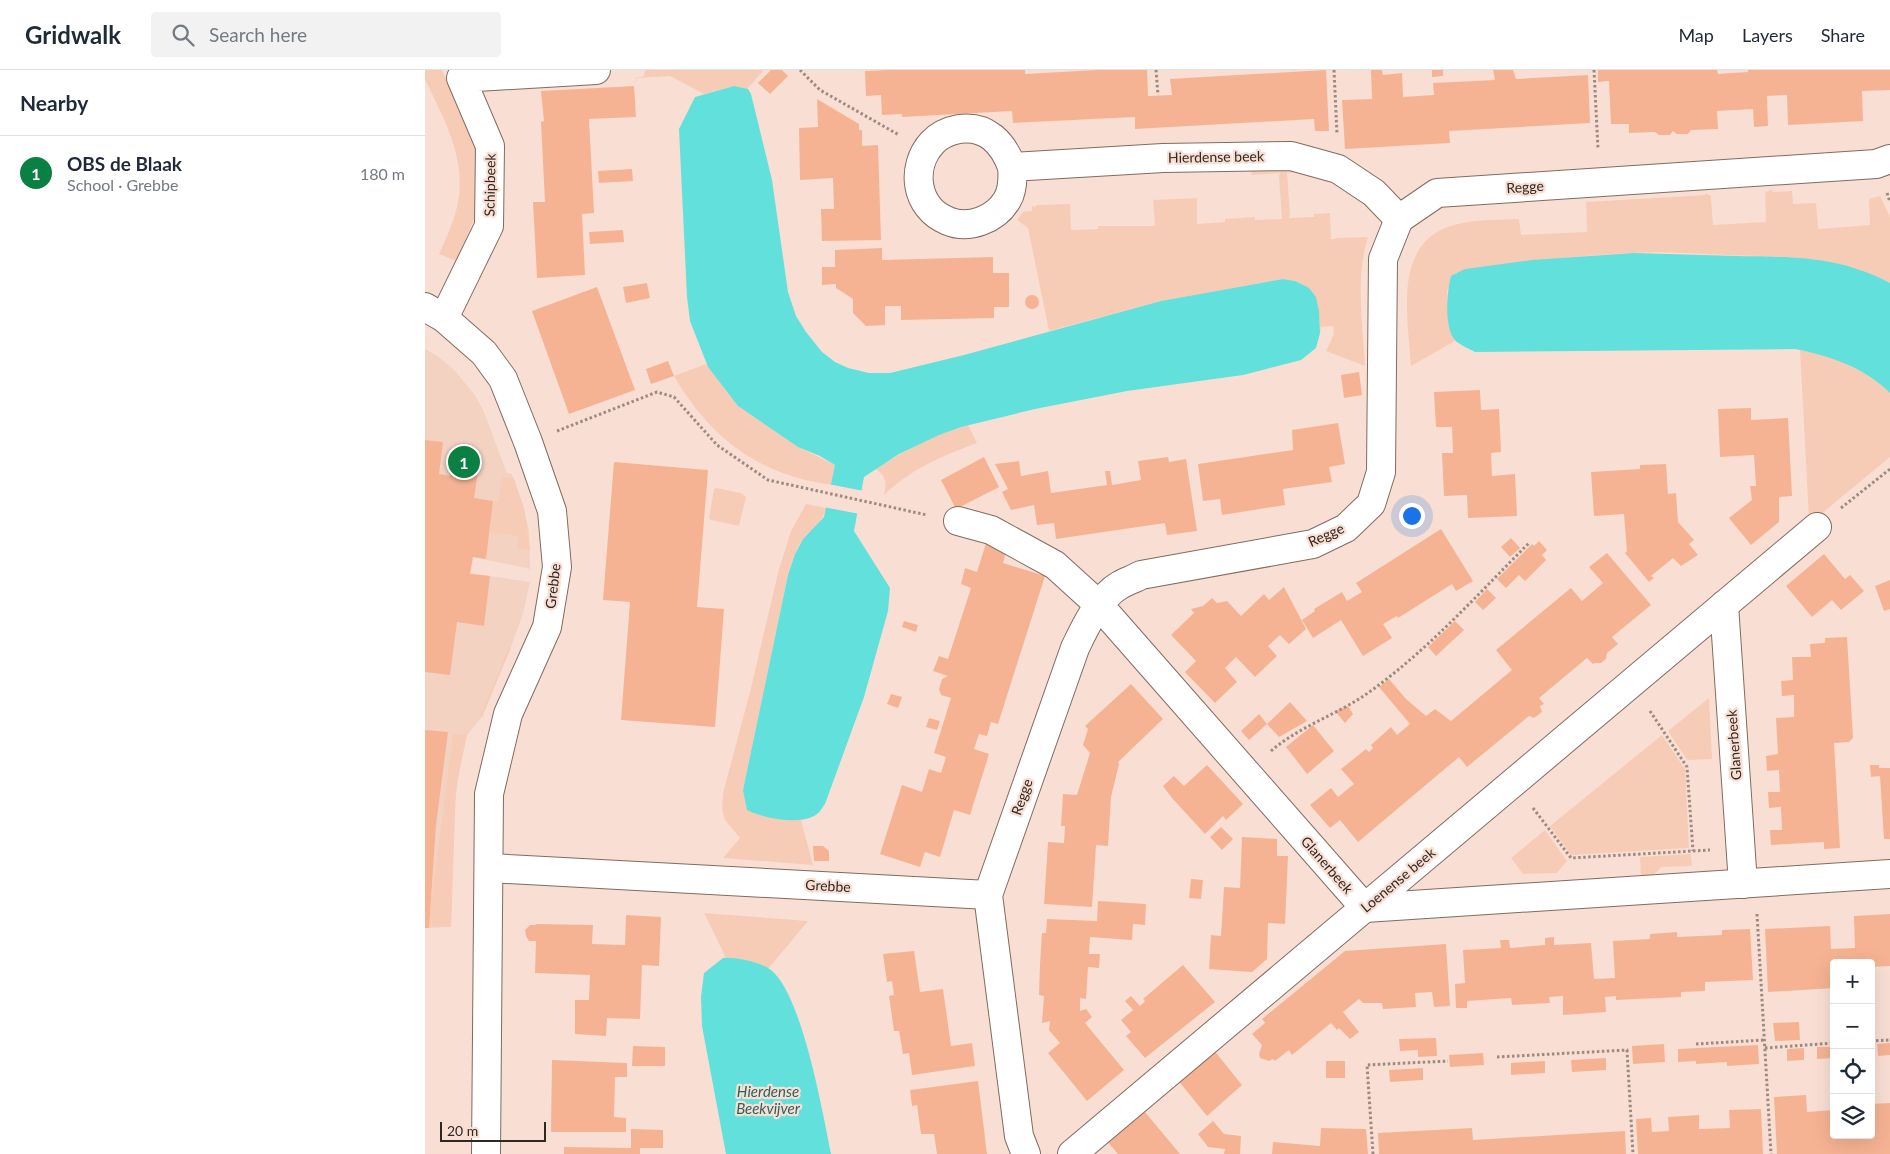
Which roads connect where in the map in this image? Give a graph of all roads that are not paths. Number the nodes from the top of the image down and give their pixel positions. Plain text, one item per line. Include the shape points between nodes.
1 (596, 70) edge
2 (1890, 159) edge
3 (1012, 167) junction
4 (1399, 219) junction
5 (435, 313) edge
6 (958, 521) road end
7 (1817, 527) road end
8 (1099, 605) junction
9 (1724, 606) junction
10 (489, 868) junction
11 (1890, 874) edge
12 (1749, 884) junction
13 (987, 895) junction
14 (1365, 908) junction
15 (485, 1154) edge
16 (1026, 1154) edge
17 (1072, 1154) edge

1 - 5 street, Schipbeek via 461,78 490,146 489,226
2 - 4 street, Regge via 1876,164 1437,193
3 - 3 street via 996,140 982,131 966,128 936,138 925,150 917,183 923,199 934,212 948,222 965,225 982,222 997,213 1013,184
3 - 4 street, Hierdense beek via 1163,158 1291,156 1338,169 1374,193
4 - 8 street, Regge via 1383,259 1381,472 1371,504 1346,528 1313,544 1141,575 1118,586
5 - 10 street, Grebbe via 484,353 503,379 552,510 557,567 547,626 508,714 489,794
6 - 8 street, Glanerbeek via 991,530 1055,565
7 - 9 street, Loenense beek
8 - 13 street, Regge via 1075,648
8 - 14 street, Glanerbeek
9 - 12 street, Glanerbeek via 1740,848
9 - 14 street, Loenense beek
10 - 13 street, Grebbe
10 - 15 street, Grebbe
11 - 12 street
12 - 14 street
13 - 16 street, Regge via 1019,1136
14 - 17 street, Loenense beek

